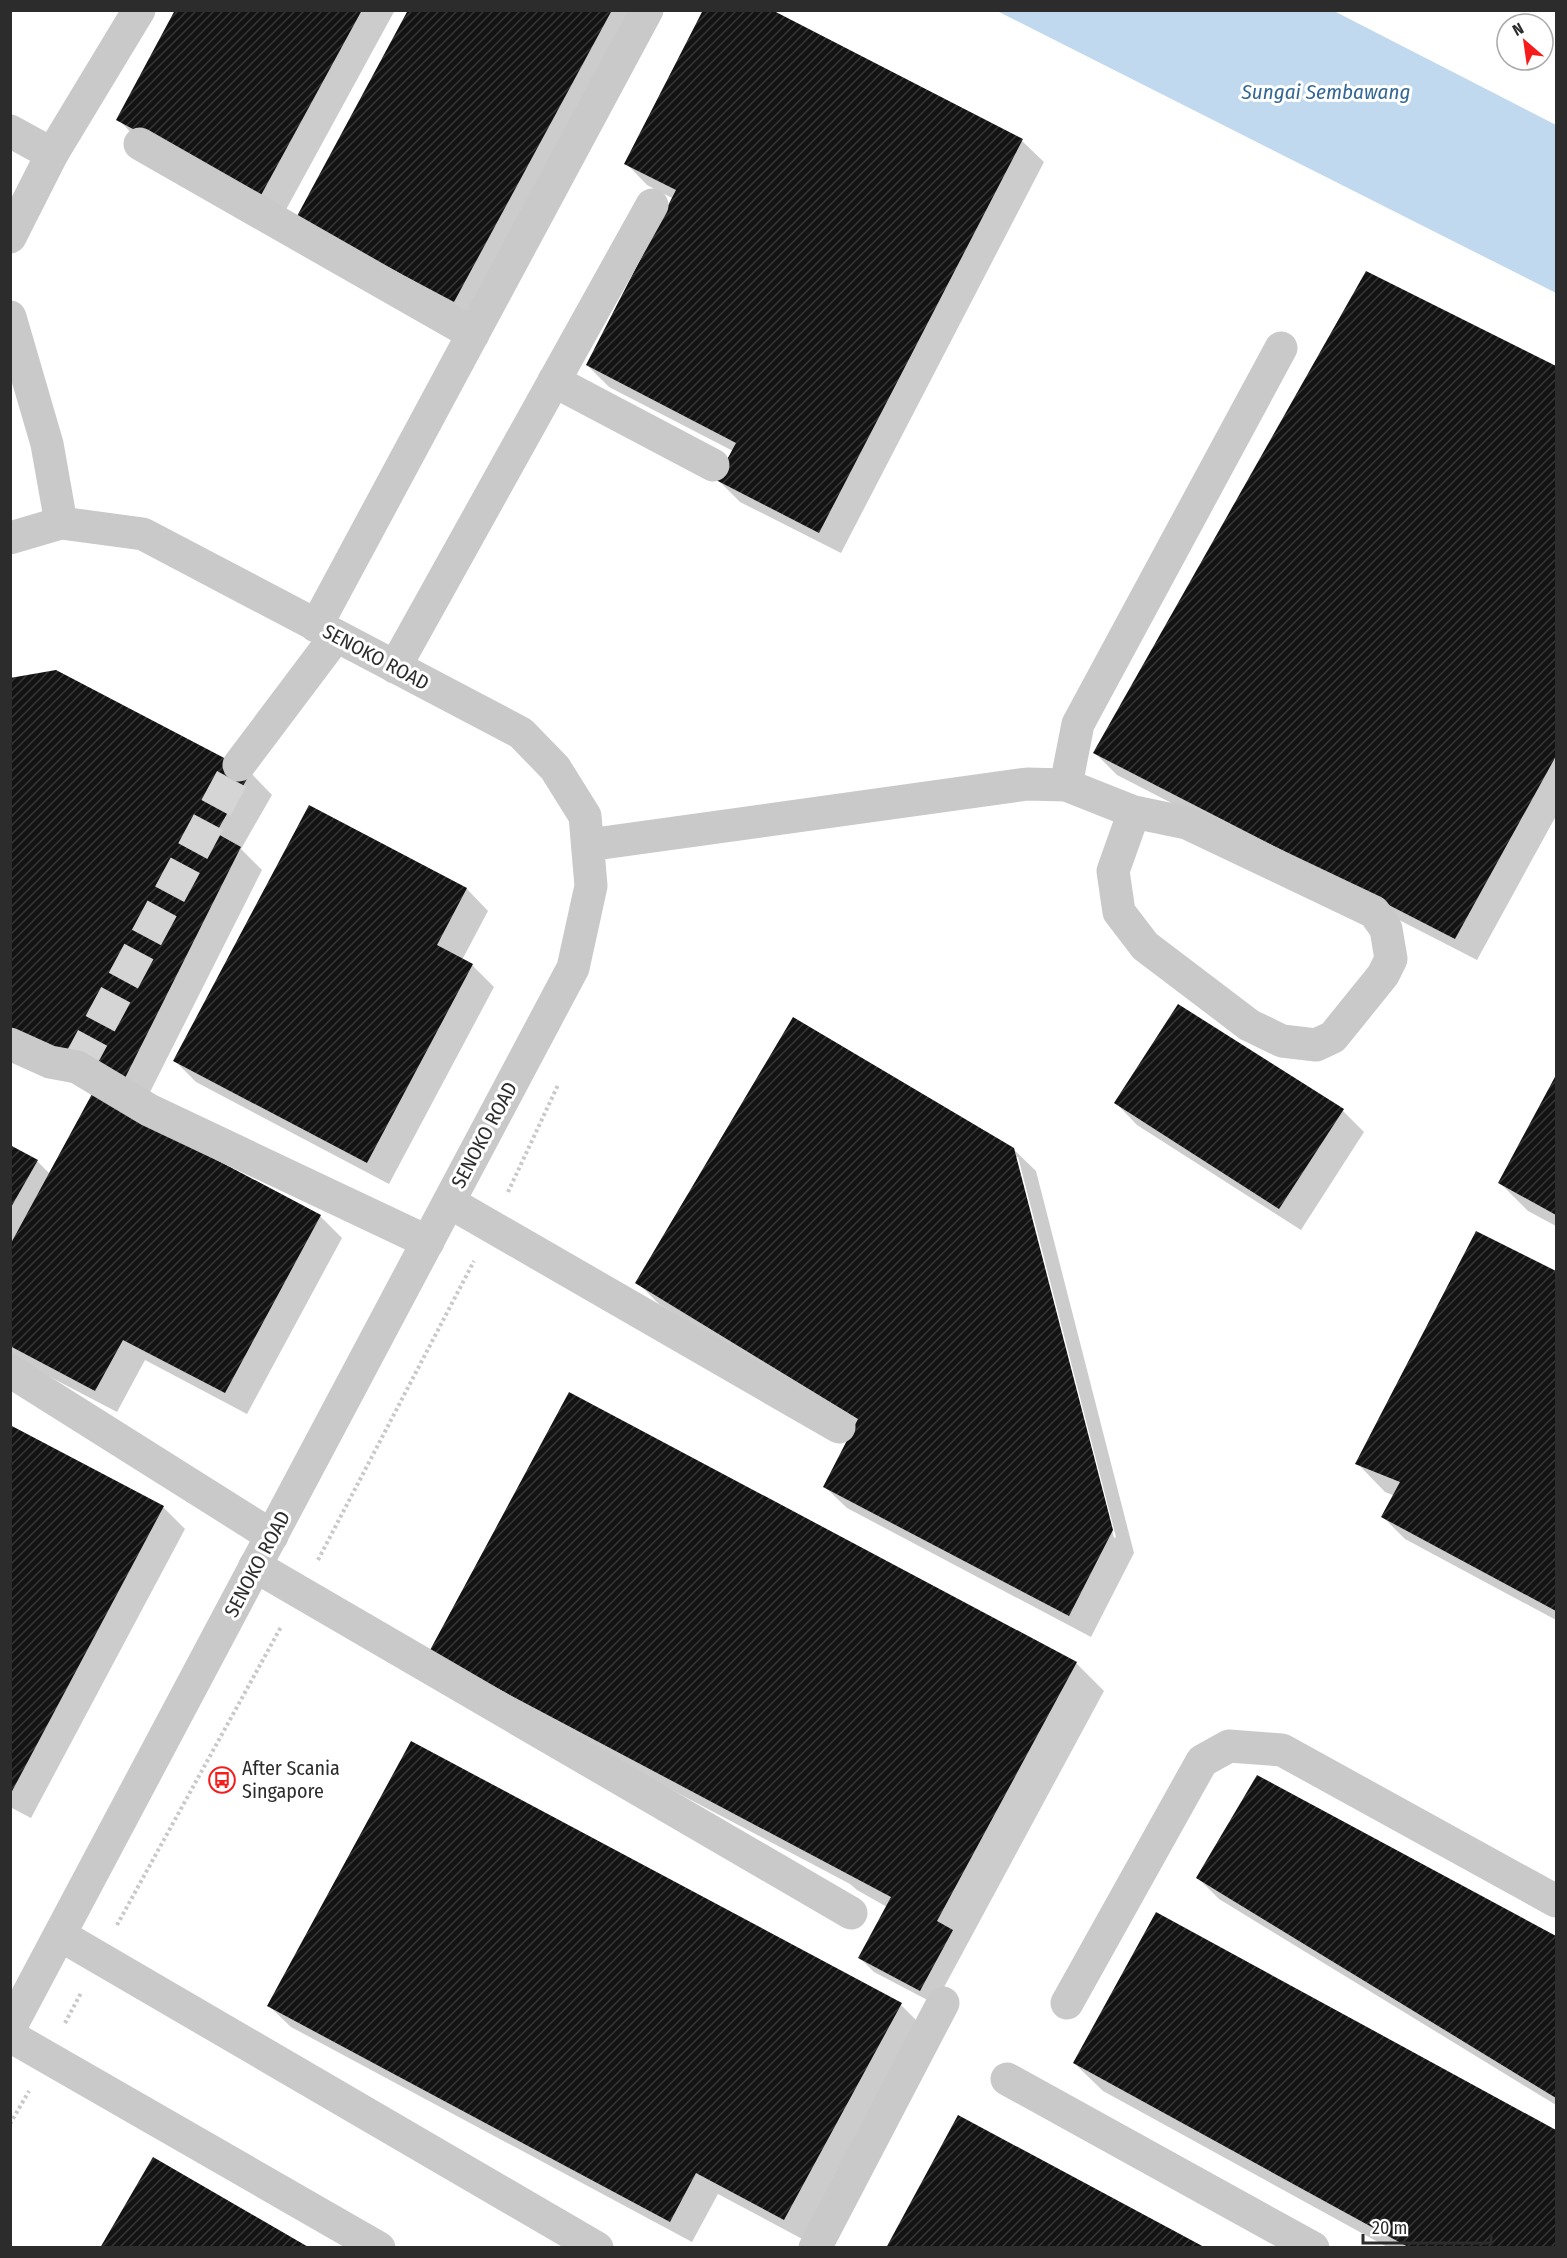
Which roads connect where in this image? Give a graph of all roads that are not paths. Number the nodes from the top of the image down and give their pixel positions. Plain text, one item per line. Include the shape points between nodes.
1 (139, 10) edge
2 (647, 10) edge
3 (10, 131) edge
4 (140, 144) dead end
5 (52, 154) junction
6 (652, 205) dead end
7 (10, 237) edge
8 (10, 316) edge
9 (473, 334) junction
10 (1281, 348) dead end
11 (554, 381) junction
12 (713, 465) dead end
13 (61, 524) junction
14 (10, 538) edge
15 (326, 631) junction
16 (395, 667) junction
17 (239, 765) tunnel mouth
18 (1066, 785) junction
19 (1134, 812) junction
20 (588, 845) junction
21 (10, 1044) edge
22 (449, 1202) junction
23 (428, 1242) junction
24 (10, 1371) edge
25 (839, 1427) dead end
26 (272, 1536) junction
27 (255, 1566) junction
28 (1557, 1901) edge
29 (851, 1913) dead end
30 (60, 1935) junction
31 (943, 2003) dead end
32 (1067, 2003) dead end
33 (10, 2028) edge
34 (10, 2036) edge
35 (1007, 2079) dead end
36 (378, 2247) edge
37 (597, 2247) edge
38 (815, 2247) edge
39 (1313, 2247) edge

1 - 5 street
2 - 9 street
3 - 5 street
4 - 9 street
5 - 7 street
6 - 11 street
8 - 13 street via 47,444
9 - 15 street
10 - 18 street via 1078,724
11 - 12 street
11 - 16 street
13 - 14 street, SENOKO ROAD
13 - 15 street, SENOKO ROAD via 142,534
15 - 16 street, SENOKO ROAD
15 - 17 street
16 - 20 street, SENOKO ROAD via 521,733 555,768 585,816
18 - 19 street
18 - 20 street via 1027,784
19 - 19 street via 1186,823 1374,912 1386,929 1390,959 1383,975 1333,1036 1316,1045 1282,1041 1249,1025 1145,946 1119,912 1113,871
20 - 22 street, SENOKO ROAD via 591,886 573,968
21 - 23 street via 50,1062 77,1067 149,1110
22 - 23 street, SENOKO ROAD
22 - 25 street
23 - 26 street, SENOKO ROAD
24 - 26 street
26 - 27 street, SENOKO ROAD
27 - 29 street
27 - 30 street, SENOKO ROAD
28 - 32 street via 1282,1750 1229,1746 1202,1761
30 - 33 street, SENOKO ROAD
30 - 37 street
31 - 38 street
34 - 36 street
35 - 39 street

